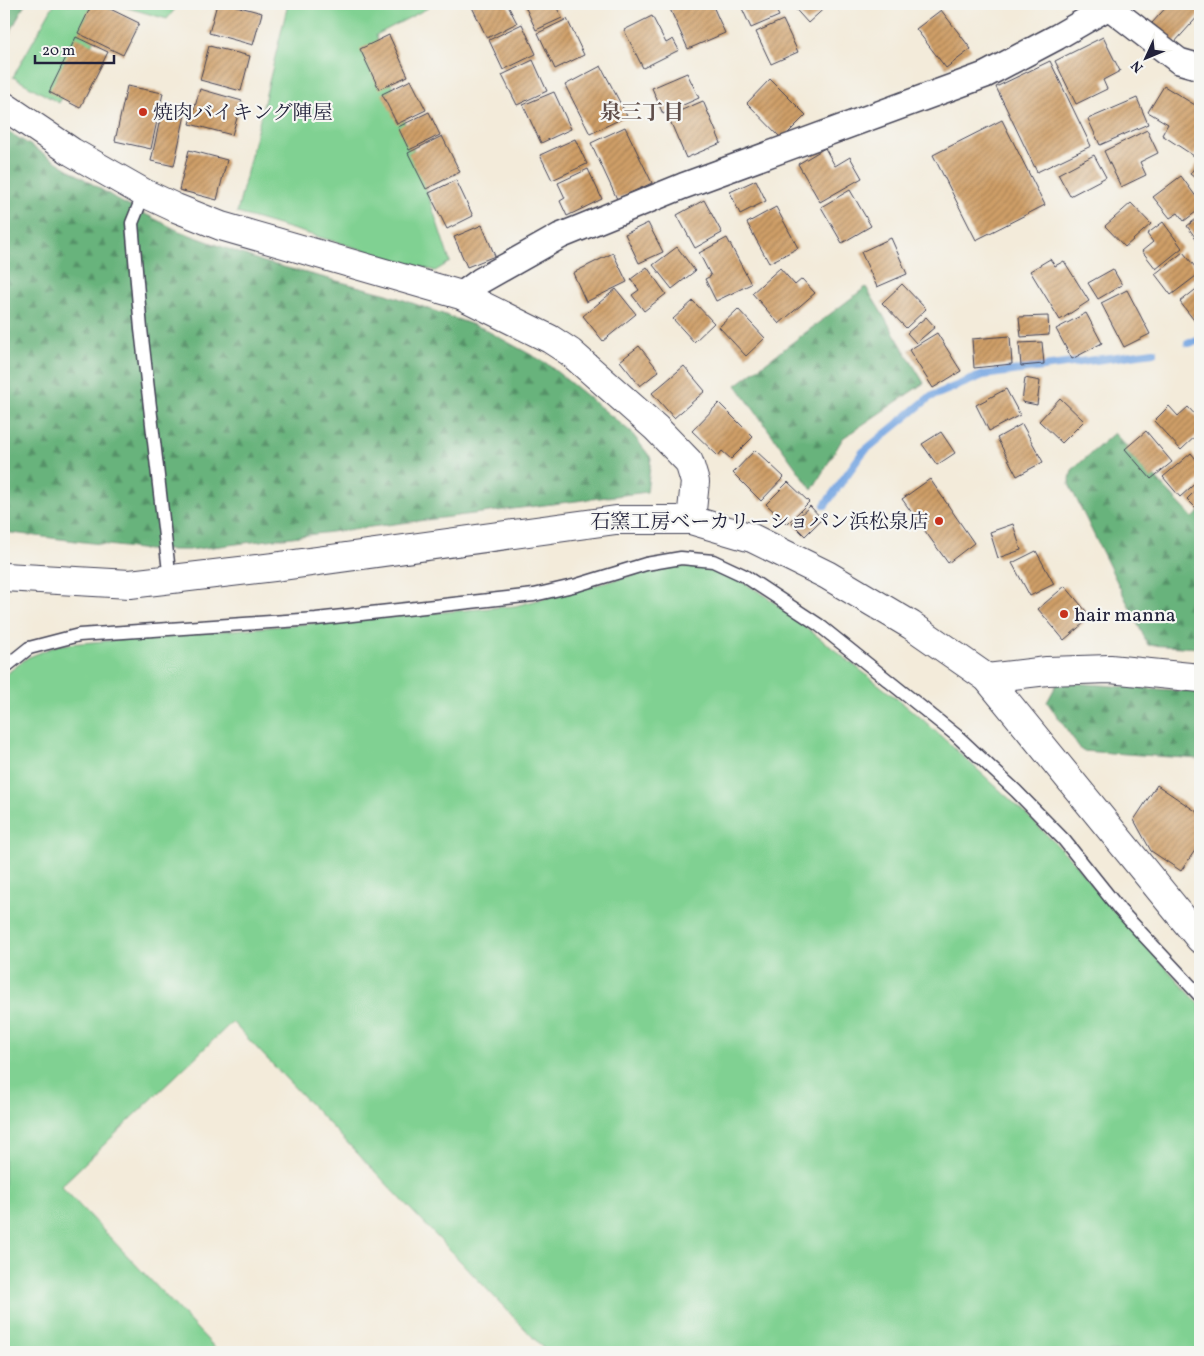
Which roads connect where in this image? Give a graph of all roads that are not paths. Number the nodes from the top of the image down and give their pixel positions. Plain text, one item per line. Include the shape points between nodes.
1 (1106, 6) edge
2 (1200, 67) edge
3 (4, 106) edge
4 (144, 193) junction
5 (461, 295) junction
6 (691, 520) junction
7 (4, 576) edge
8 (170, 580) junction
9 (4, 668) edge
10 (987, 678) junction
11 (1200, 678) edge
12 (1200, 939) edge
13 (1200, 996) edge

1 - 2 street via 1179,61
1 - 5 street via 1057,38 985,75 683,186 560,236
3 - 4 street via 72,152
4 - 5 street via 220,226
4 - 8 lane via 132,223
5 - 6 street via 570,352 656,428 689,462 695,482
6 - 8 street via 616,520
6 - 10 street via 752,538 827,575 911,625
7 - 8 street via 130,584
9 - 13 lane via 29,648 79,635 316,619 534,595 646,564 681,558 713,561 743,575 819,625 956,735 1064,840 1120,910
10 - 11 street via 1047,671 1110,669
10 - 12 street

